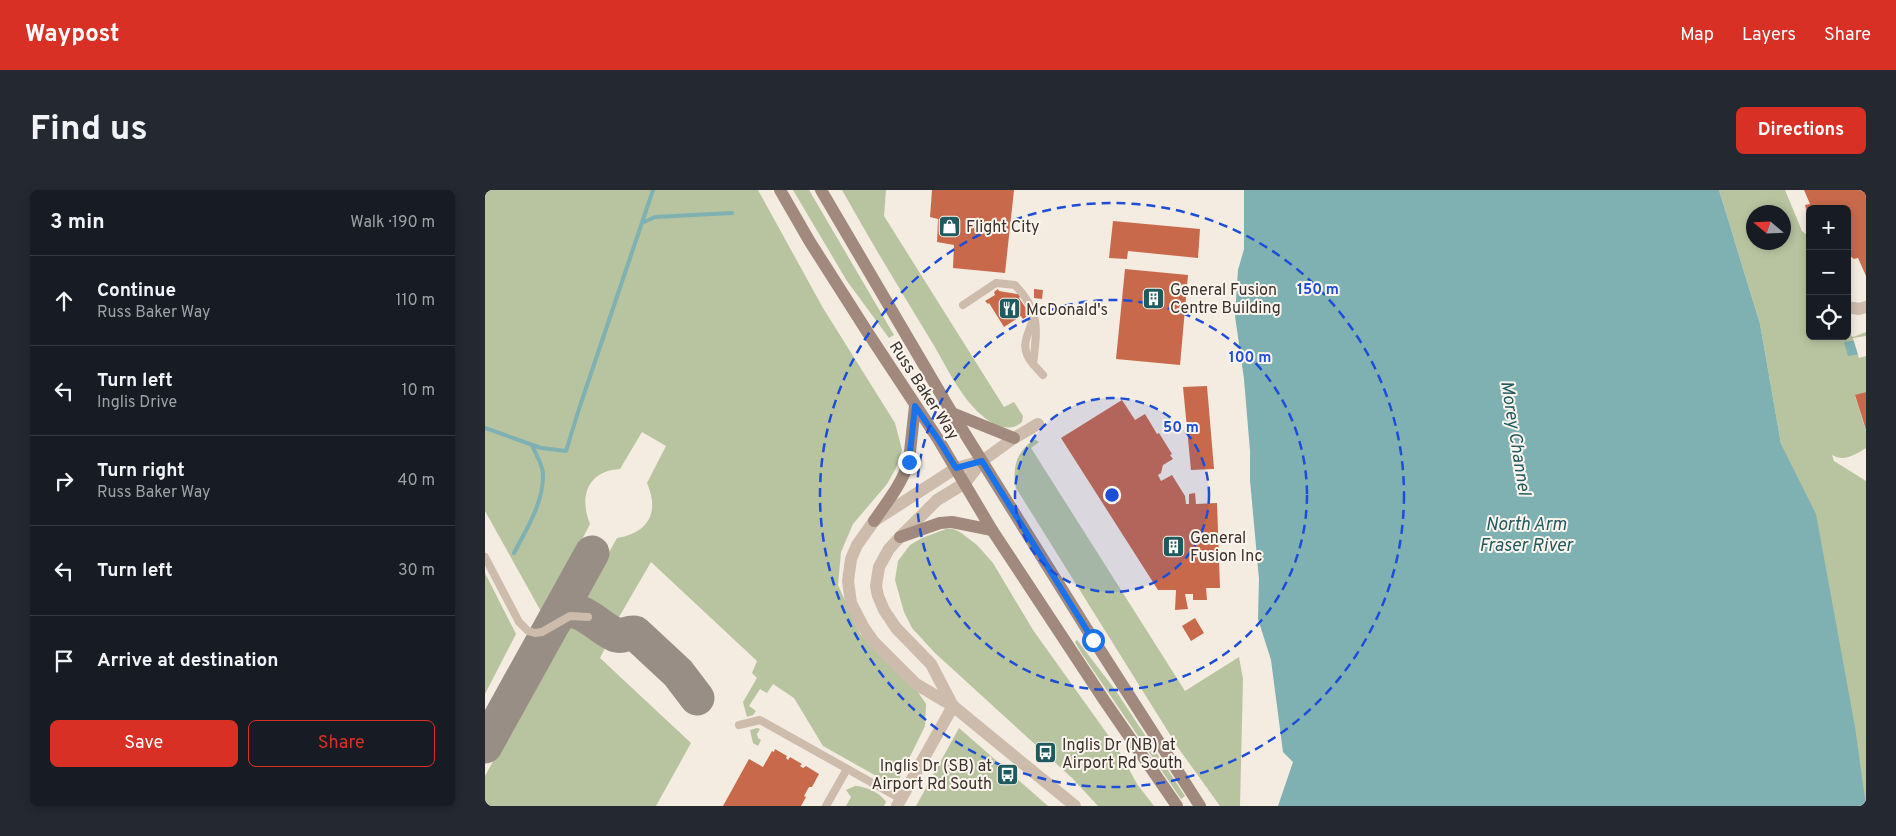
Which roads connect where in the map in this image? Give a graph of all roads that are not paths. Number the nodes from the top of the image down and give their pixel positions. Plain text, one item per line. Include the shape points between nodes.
1 (780, 190) edge
2 (821, 190) edge
3 (963, 305) dead end
4 (1866, 307) edge
5 (1851, 308) edge
6 (1043, 375) dead end
7 (915, 406) junction
8 (952, 413) junction
9 (1038, 424) dead end
10 (1014, 438) junction
11 (982, 461) junction
12 (956, 468) junction
13 (965, 483) junction
14 (874, 521) junction
15 (992, 530) junction
16 (900, 537) junction
17 (485, 557) edge
18 (588, 617) dead end
19 (953, 706) junction
20 (739, 725) dead end
21 (847, 769) junction
22 (899, 802) edge
23 (826, 806) edge
24 (1075, 806) edge
25 (1177, 806) edge
26 (1200, 806) edge

1 - 7 main road, Russ Baker Way
2 - 8 main road, Russ Baker Way
3 - 6 lane via 996,284 1015,286 1034,313 1025,349 1028,358
4 - 5 street
7 - 12 main road, Russ Baker Way
7 - 14 main road via 907,470
8 - 10 main road
8 - 11 main road, Russ Baker Way
9 - 10 street
10 - 11 street
11 - 12 street
11 - 13 street
11 - 26 main road, Russ Baker Way
12 - 13 main road, Russ Baker Way
12 - 14 street
13 - 15 main road, Russ Baker Way
13 - 16 street via 937,500
14 - 19 street via 851,559 848,591 854,609 884,653 916,684
15 - 16 main road via 952,522
15 - 25 main road, Russ Baker Way
16 - 19 street via 879,567 878,596 896,628 931,664
17 - 18 lane via 519,622 528,630 542,632 569,616
19 - 22 street
19 - 24 street
20 - 21 lane via 760,720
21 - 22 lane
21 - 23 lane

